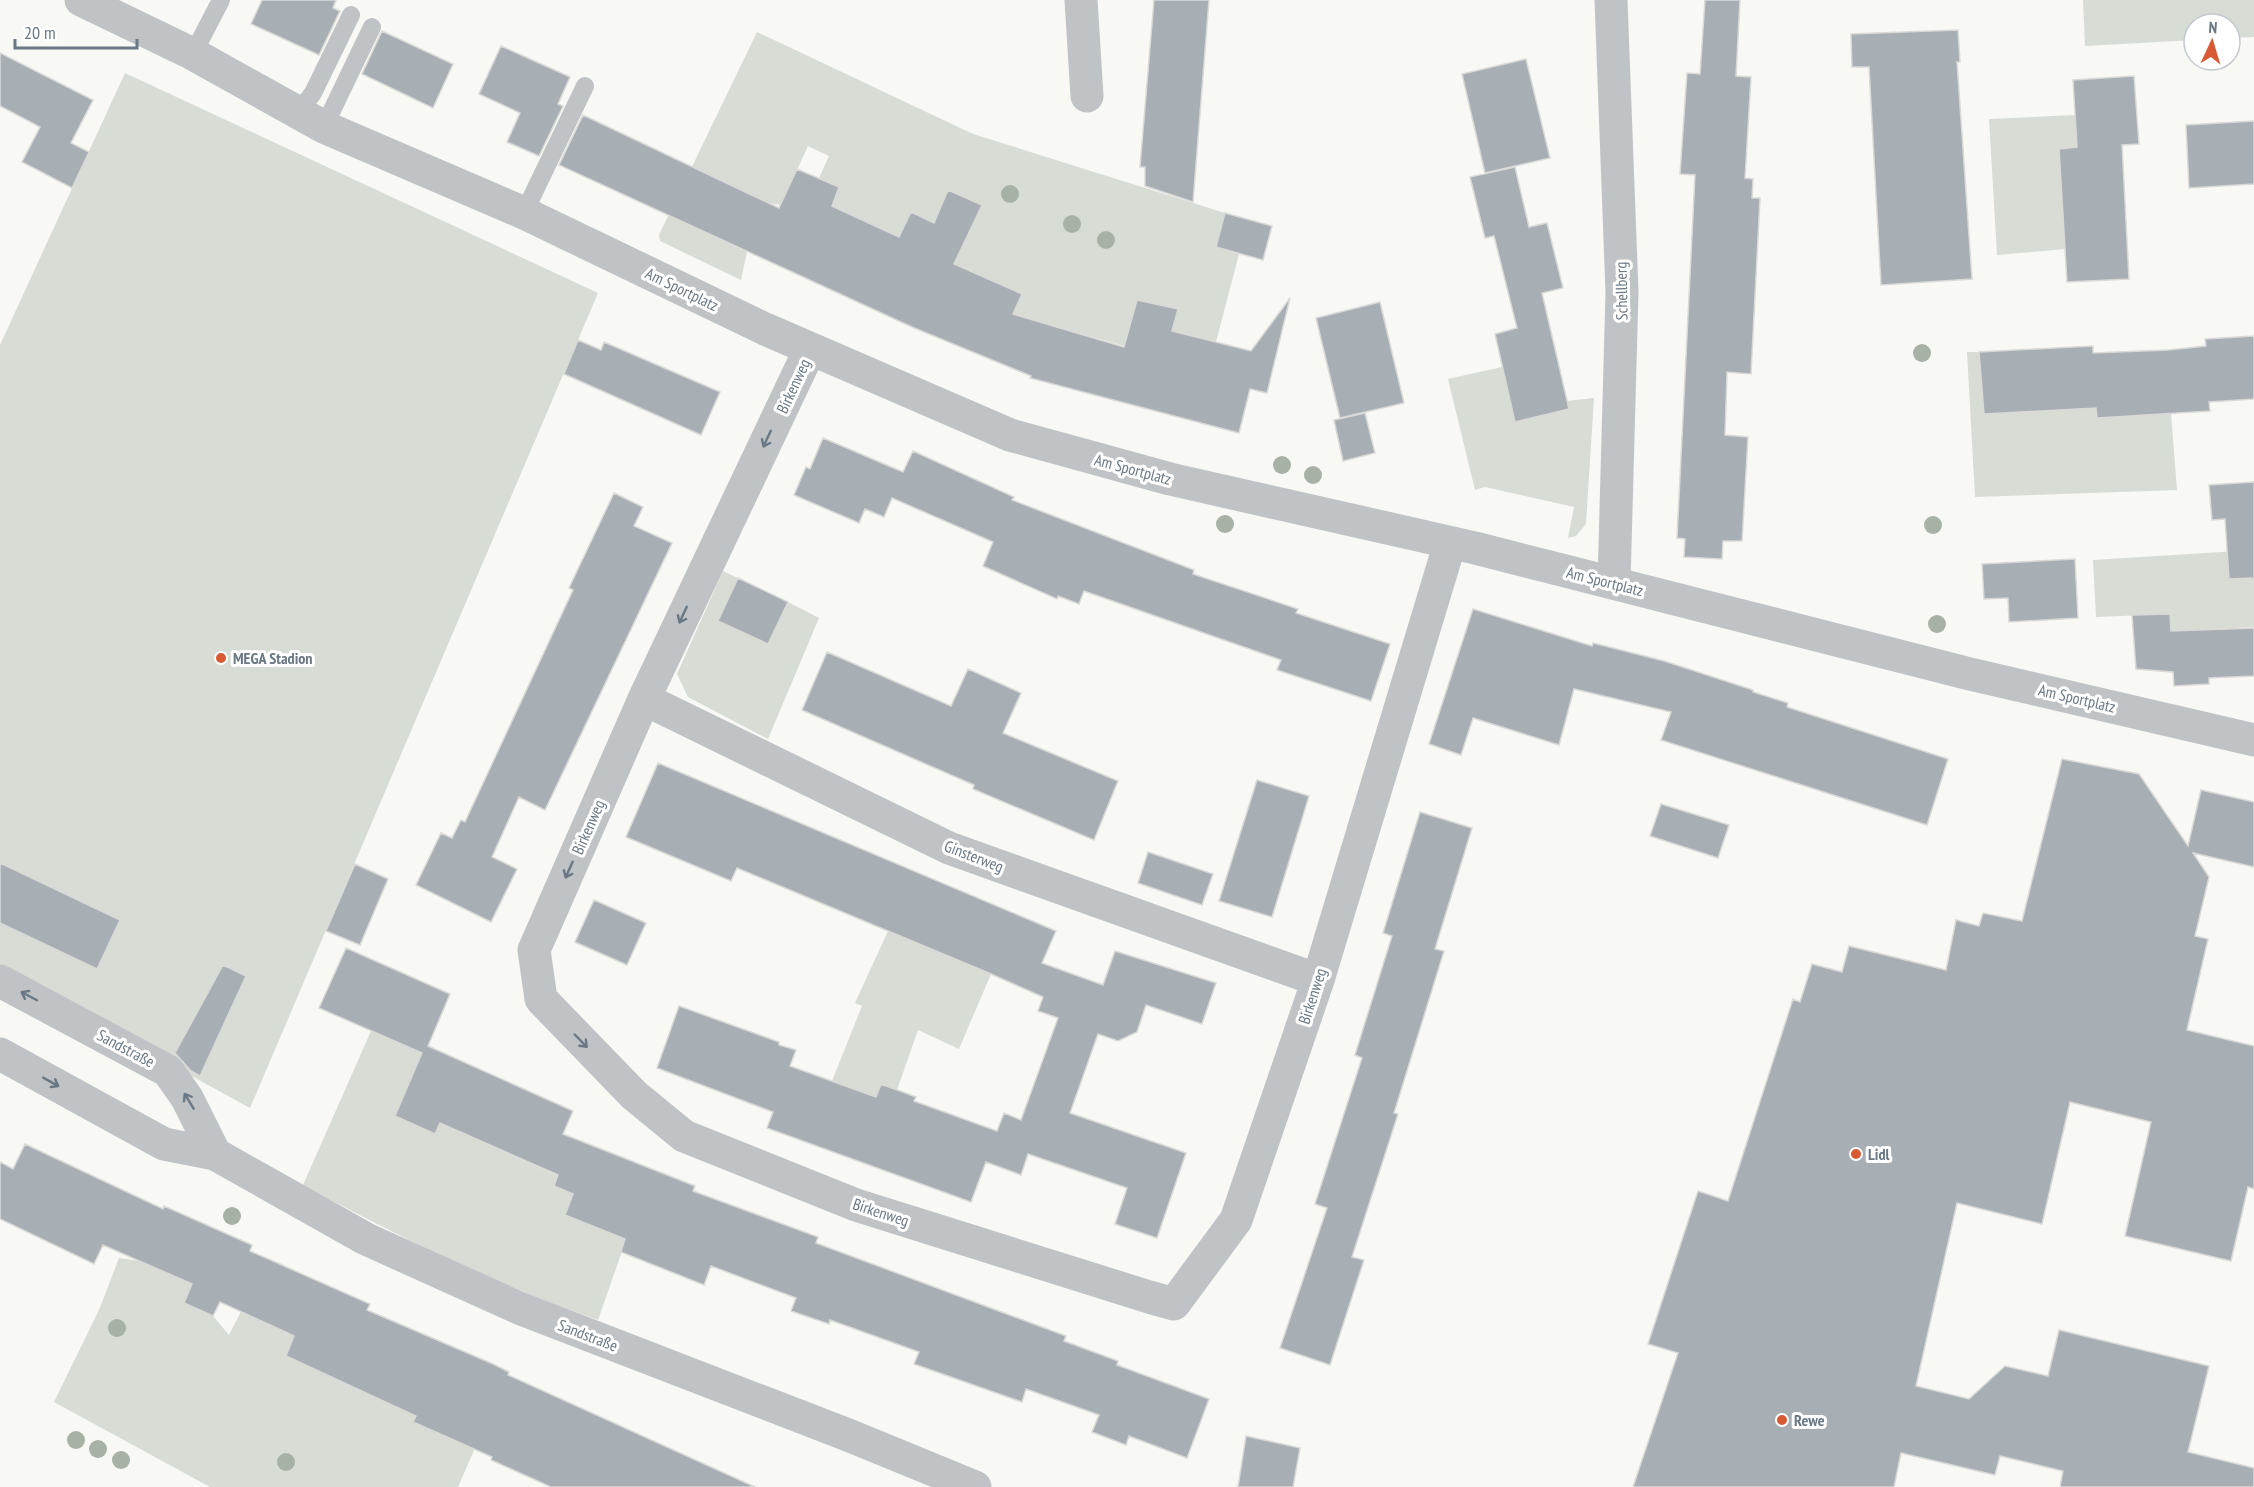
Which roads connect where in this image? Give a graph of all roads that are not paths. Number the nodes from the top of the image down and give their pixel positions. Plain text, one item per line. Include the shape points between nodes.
1 (81, 0) edge
2 (221, 0) edge
3 (1081, 0) edge
4 (1611, 0) edge
5 (351, 15) dead end
6 (372, 27) dead end
7 (193, 54) junction
8 (585, 86) dead end
9 (1087, 96) dead end
10 (311, 120) junction
11 (524, 213) junction
12 (810, 348) junction
13 (1450, 543) junction
14 (1614, 583) junction
15 (644, 699) junction
16 (2254, 740) edge
17 (1318, 980) junction
18 (0, 981) edge
19 (0, 1054) edge
20 (215, 1154) junction
21 (975, 1487) edge

1 - 7 street, Am Sportplatz
2 - 7 lane
3 - 9 street
4 - 14 street, Schellberg via 1622,292
5 - 10 lane via 313,93
6 - 10 lane
7 - 10 street, Am Sportplatz
8 - 11 lane
10 - 11 street, Am Sportplatz
11 - 12 street, Am Sportplatz
12 - 13 street, Am Sportplatz via 1010,435 1170,479
12 -> 15 street, Birkenweg
13 - 14 street, Am Sportplatz
13 - 17 street, Birkenweg
14 - 16 street, Am Sportplatz via 1970,674
15 - 17 street, Ginsterweg via 949,848
15 -> 17 street, Birkenweg via 534,951 541,999 634,1095 684,1136 856,1205 1174,1304 1236,1220
20 -> 18 street, Sandstraße via 187,1098 168,1071
19 -> 20 street, Sandstraße via 164,1144
20 - 21 street, Sandstraße via 366,1239 519,1308

